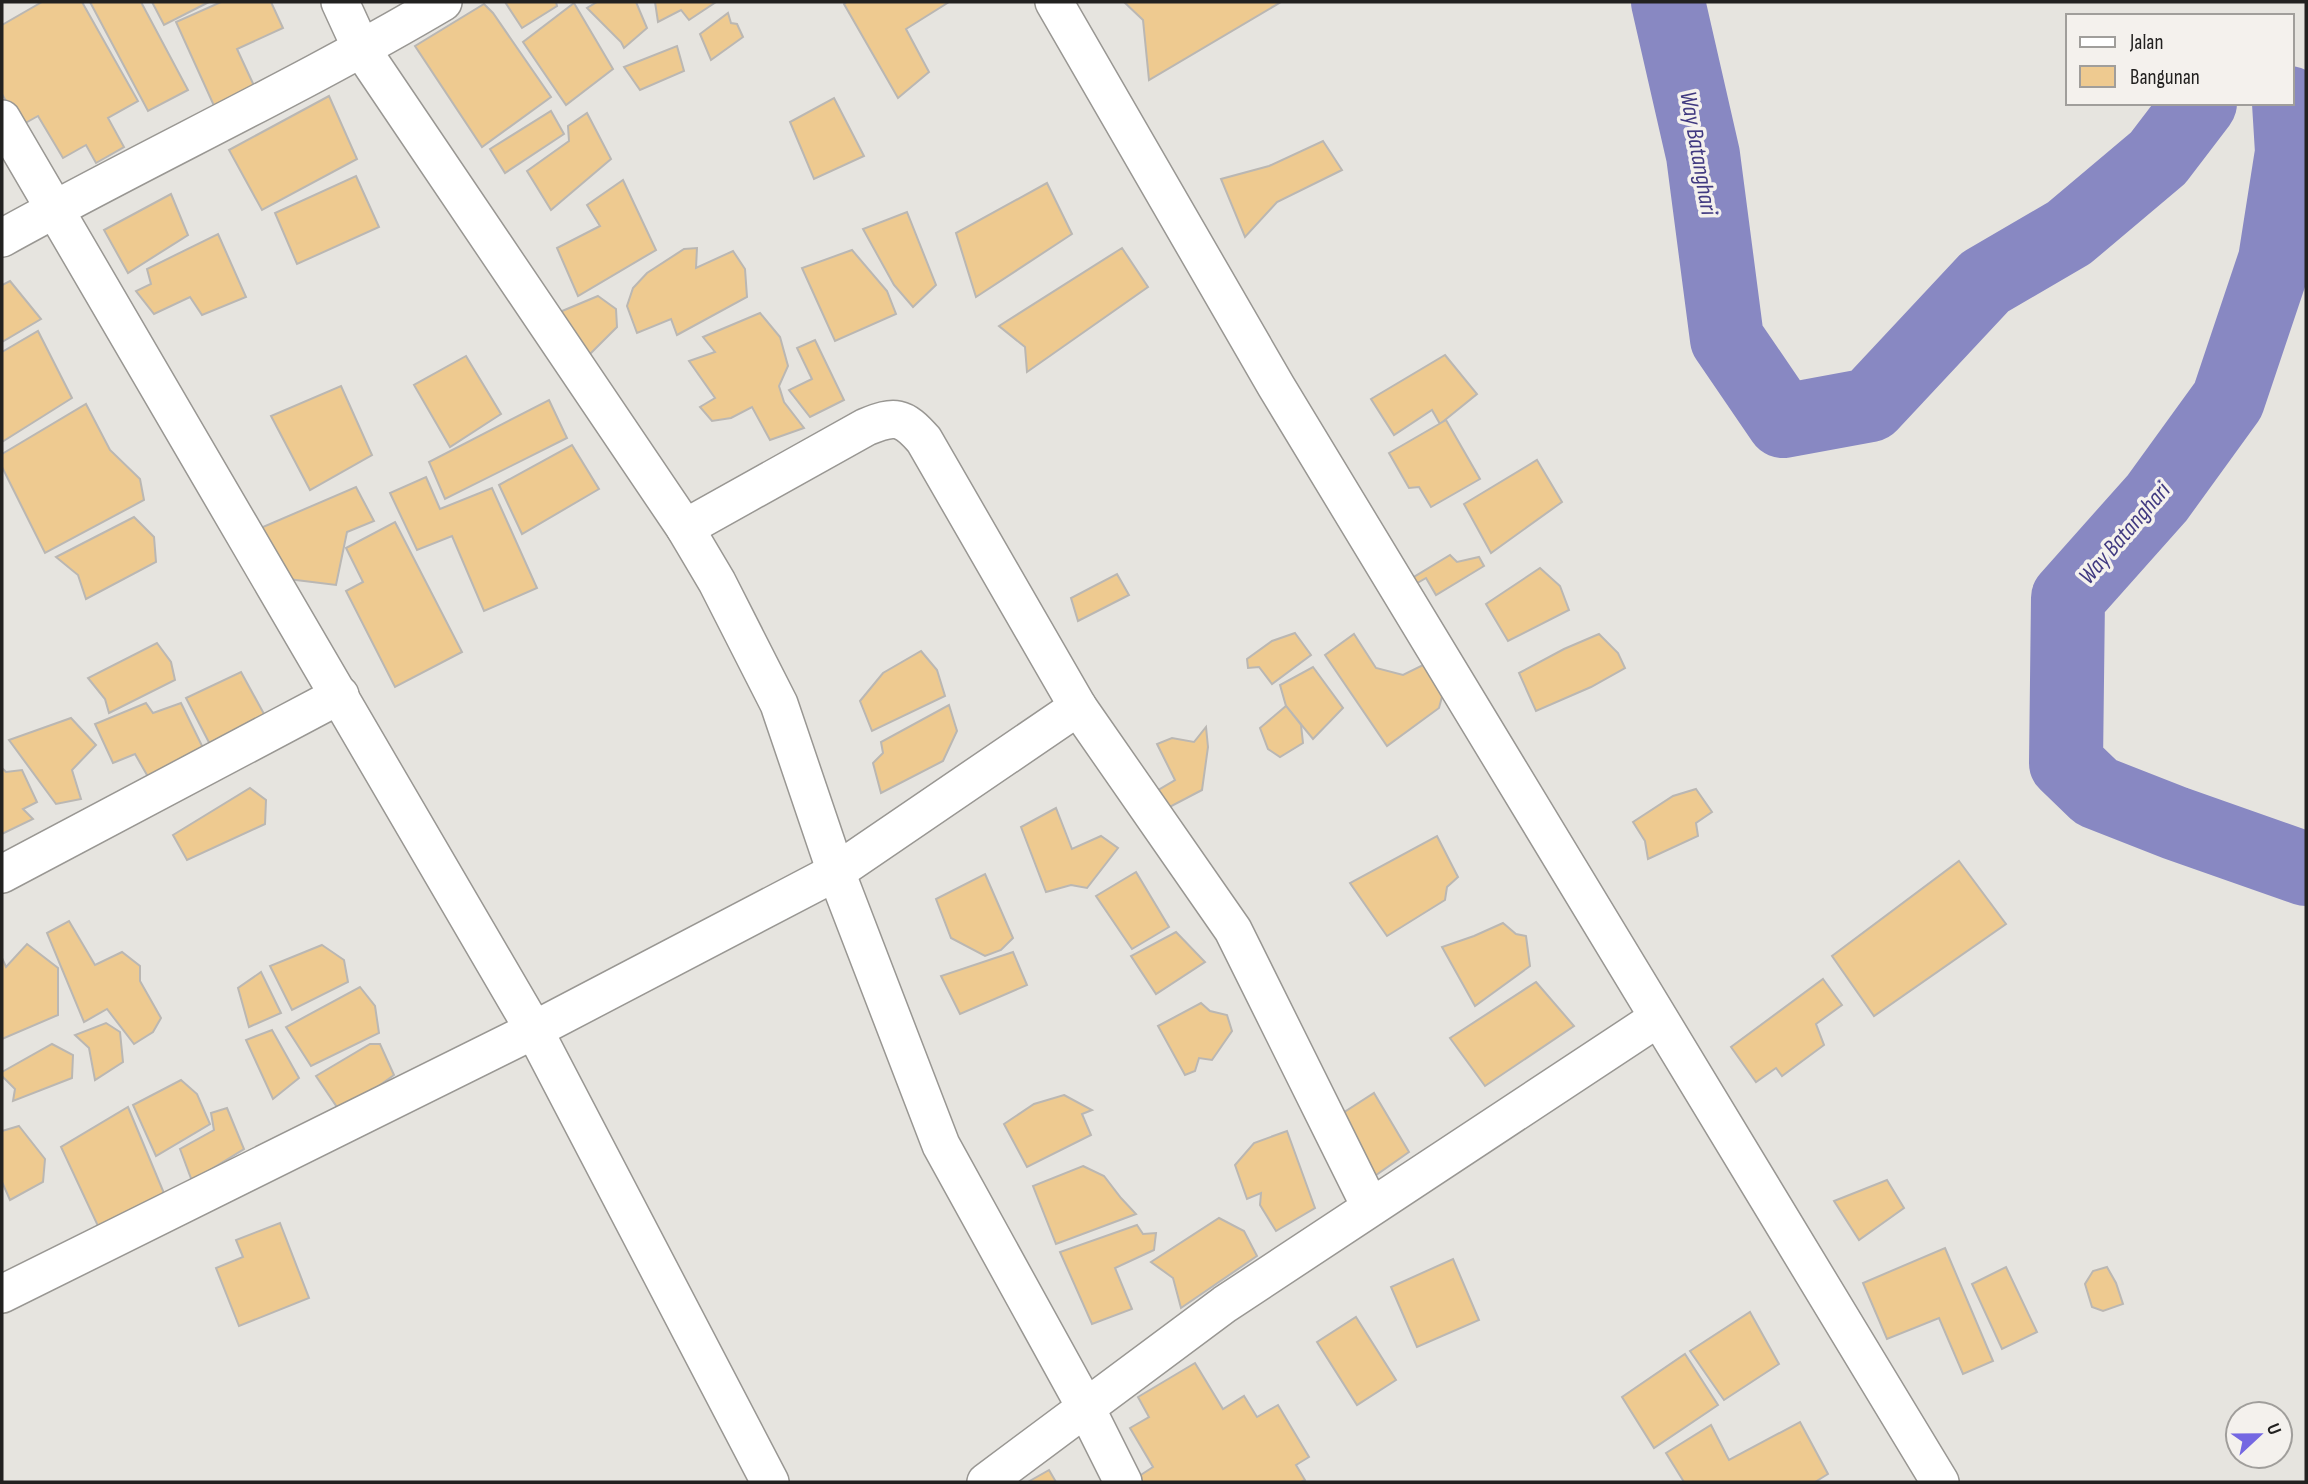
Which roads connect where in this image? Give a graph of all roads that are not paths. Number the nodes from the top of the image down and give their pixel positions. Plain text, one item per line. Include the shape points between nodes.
1 (340, 2) edge
2 (443, 2) edge
3 (1054, 2) edge
4 (362, 50) junction
5 (2, 119) edge
6 (54, 209) junction
7 (2, 238) edge
8 (685, 528) junction
9 (340, 695) junction
10 (1078, 708) junction
11 (836, 872) junction
12 (2, 874) edge
13 (1658, 1018) junction
14 (534, 1030) junction
15 (1370, 1206) junction
16 (2, 1294) edge
17 (1086, 1408) junction
18 (770, 1482) edge
19 (986, 1482) edge
20 (1124, 1482) edge
21 (1940, 1482) edge

1 - 4 street
2 - 4 street
3 - 13 street via 1276,386
4 - 6 street
4 - 8 street
5 - 6 street
6 - 7 street
6 - 9 street
8 - 10 street via 866,427 898,419 924,440
8 - 11 street via 779,704
9 - 12 street
9 - 14 street
10 - 11 street
10 - 15 street via 1233,930
11 - 14 street
11 - 17 street via 940,1145
13 - 15 street
13 - 21 street
14 - 16 street
14 - 18 street
15 - 17 street via 1225,1304
17 - 19 street
17 - 20 street

